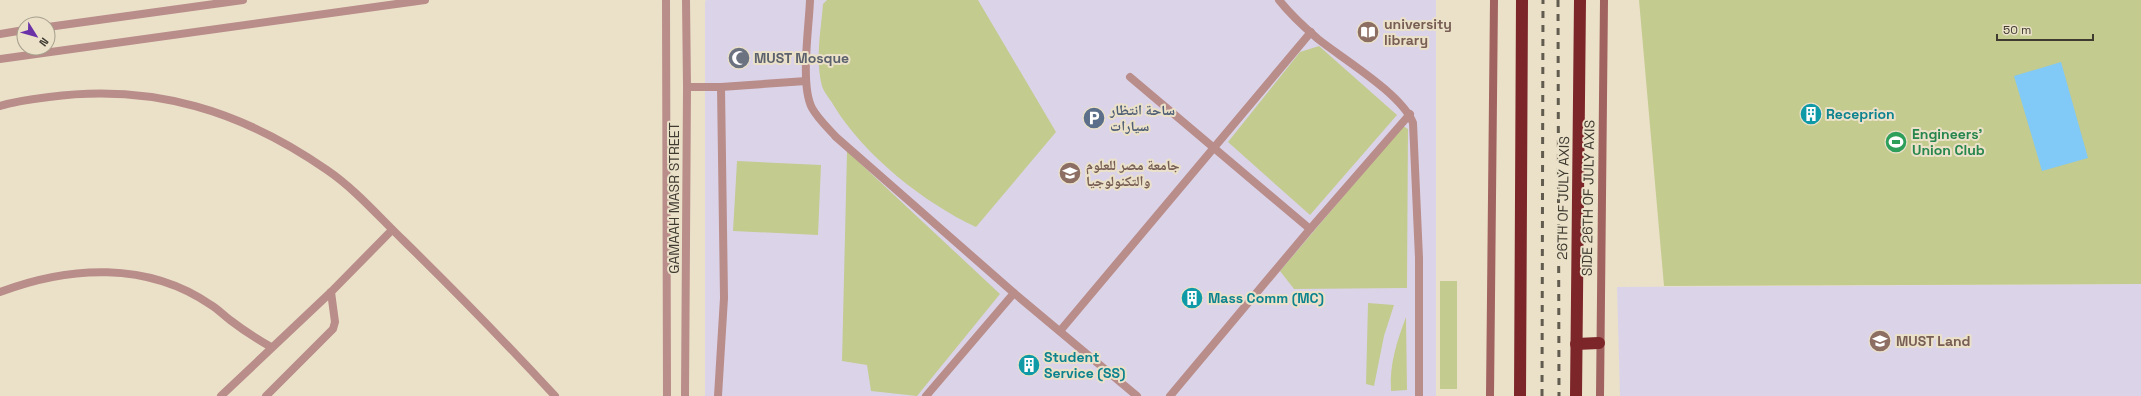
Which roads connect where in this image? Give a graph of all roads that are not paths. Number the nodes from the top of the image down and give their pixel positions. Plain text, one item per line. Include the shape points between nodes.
1 (243, 0) edge
2 (426, 0) edge
3 (666, 0) edge
4 (686, 0) edge
5 (810, 0) edge
6 (1279, 0) edge
7 (1494, 0) edge
8 (1522, 0) edge
9 (1580, 0) edge
10 (1604, 0) edge
11 (56, 26) edge
12 (16, 31) edge
13 (1310, 32) junction
14 (0, 34) edge
15 (0, 59) edge
16 (1130, 78) dead end
17 (806, 81) junction
18 (687, 87) junction
19 (721, 87) junction
20 (0, 106) edge
21 (1410, 114) junction
22 (1214, 149) junction
23 (1310, 229) junction
24 (392, 230) junction
25 (0, 292) edge
26 (331, 292) junction
27 (1014, 293) junction
28 (1060, 331) junction
29 (1599, 343) junction
30 (1576, 344) junction
31 (271, 348) junction
32 (221, 396) edge
33 (266, 396) edge
34 (555, 396) edge
35 (667, 396) edge
36 (685, 396) edge
37 (718, 396) edge
38 (926, 396) edge
39 (1138, 396) edge
40 (1170, 396) edge
41 (1419, 396) edge
42 (1490, 396) edge
43 (1520, 396) edge
44 (1576, 396) edge
45 (1600, 396) edge

1 - 11 street
2 - 15 street
3 - 35 street, GAMAAH MASR STREET
4 - 18 street, GAMAAH MASR STREET
5 - 17 street
6 - 13 street
7 - 42 main road
8 - 43 highway
9 - 30 highway, 26TH OF JULY AXIS
10 - 29 main road, SIDE 26TH OF JULY AXIS
12 - 14 street
13 - 21 street via 1398,100
13 - 22 street
16 - 22 street
17 - 19 street
17 - 27 street via 812,107 836,137
18 - 19 street
18 - 36 street, GAMAAH MASR STREET
19 - 37 street via 724,298
20 - 24 street via 72,94 117,92 172,99 220,113 251,125 328,170
21 - 23 street
21 - 41 street via 1414,131 1419,258
22 - 23 street
22 - 28 street
23 - 40 street
24 - 26 street
24 - 34 street via 483,319
25 - 31 street via 30,280 78,272 125,272 185,291 211,304 230,321
26 - 31 street
26 - 33 street via 335,322 333,328
27 - 28 street
27 - 38 street
28 - 39 street
29 - 30 highway
29 - 45 main road, SIDE 26TH OF JULY AXIS
30 - 44 highway, 26TH OF JULY AXIS
31 - 32 street

